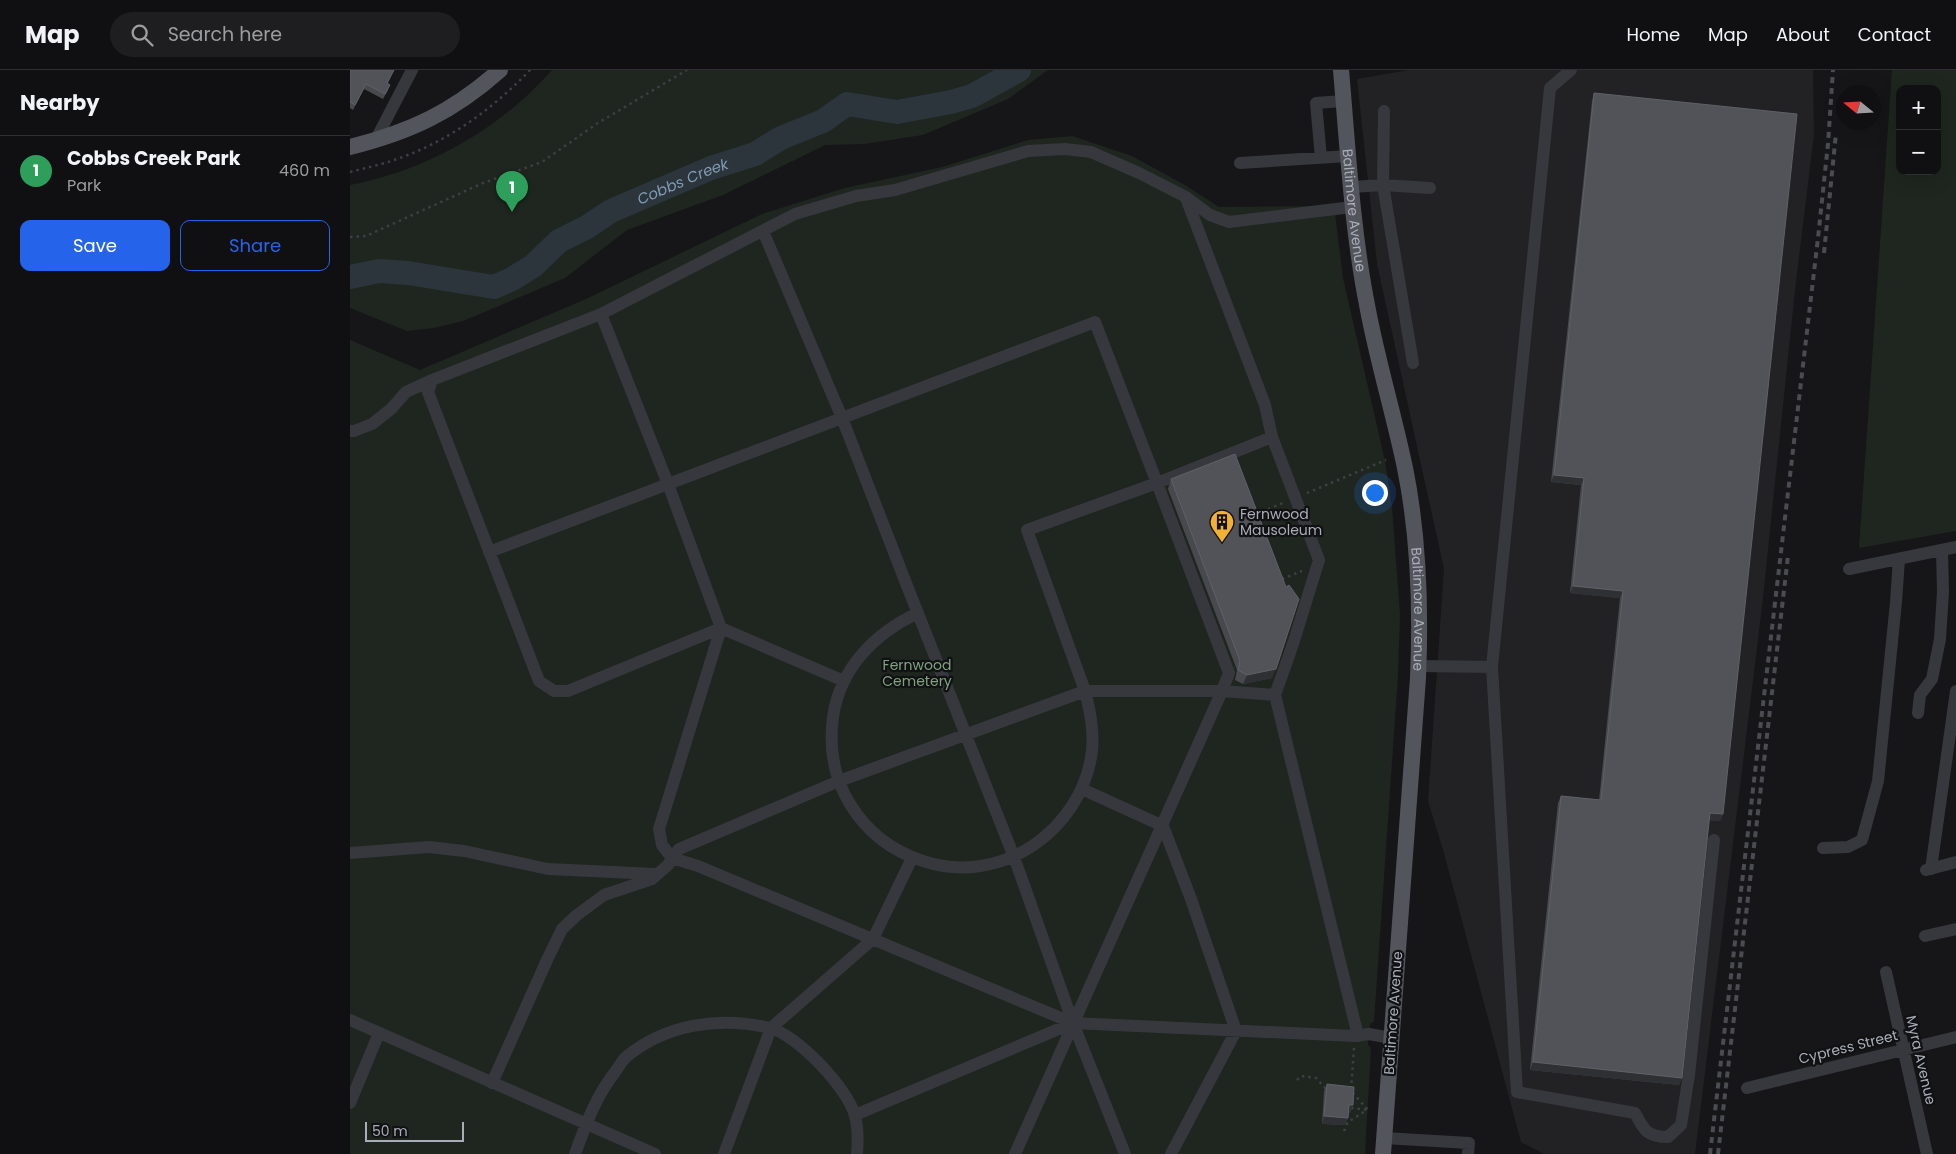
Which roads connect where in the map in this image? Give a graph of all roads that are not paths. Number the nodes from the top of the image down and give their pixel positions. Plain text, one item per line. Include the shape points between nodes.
1 (412, 70) edge
2 (500, 70) edge
3 (1341, 70) edge
4 (1571, 70) edge
5 (1344, 101) junction
6 (1384, 111) dead end
7 (375, 140) junction
8 (350, 146) edge
9 (1348, 156) junction
10 (1321, 158) junction
11 (1240, 164) dead end
12 (1382, 185) junction
13 (1352, 187) junction
14 (1430, 188) dead end
15 (1186, 198) junction
16 (1352, 208) junction
17 (763, 231) junction
18 (601, 314) junction
19 (1412, 363) dead end
20 (432, 380) junction
21 (842, 418) junction
22 (350, 431) edge
23 (1272, 437) junction
24 (1157, 483) junction
25 (668, 484) junction
26 (1956, 547) edge
27 (1942, 550) junction
28 (489, 552) junction
29 (1899, 559) junction
30 (1849, 569) dead end
31 (918, 613) junction
32 (721, 628) junction
33 (1418, 666) junction
34 (1492, 667) junction
35 (844, 681) junction
36 (1085, 691) junction
37 (1222, 691) junction
38 (1956, 691) edge
39 (1275, 695) junction
40 (1918, 713) dead end
41 (966, 735) junction
42 (839, 781) junction
43 (1082, 789) junction
44 (1163, 826) junction
45 (1714, 840) dead end
46 (1823, 848) dead end
47 (350, 853) edge
48 (1014, 857) junction
49 (672, 858) junction
50 (912, 858) junction
51 (1956, 862) edge
52 (658, 874) junction
53 (1956, 929) edge
54 (1925, 936) dead end
55 (873, 939) junction
56 (1886, 972) dead end
57 (350, 1020) edge
58 (1073, 1023) junction
59 (771, 1028) junction
60 (1236, 1031) junction
61 (379, 1033) junction
62 (1356, 1036) junction
63 (1956, 1037) edge
64 (1391, 1038) junction
65 (1903, 1049) junction
66 (492, 1083) junction
67 (1747, 1088) dead end
68 (350, 1103) edge
69 (854, 1115) junction
70 (587, 1123) junction
71 (1383, 1146) edge
72 (575, 1154) edge
73 (655, 1154) edge
74 (724, 1154) edge
75 (857, 1154) edge
76 (1015, 1154) edge
77 (1125, 1154) edge
78 (1171, 1154) edge
79 (1468, 1154) edge
80 (1928, 1154) edge

1 - 7 street
2 - 7 main road via 455,105 411,129
3 - 5 main road, Baltimore Avenue
4 - 34 street via 1550,88
5 - 9 main road, Baltimore Avenue
5 - 10 street via 1316,103
6 - 12 street
7 - 8 main road
9 - 10 street
9 - 13 main road, Baltimore Avenue
10 - 11 street
12 - 13 street
12 - 14 street
12 - 19 street
13 - 16 main road, Baltimore Avenue
15 - 16 street via 1210,215 1229,222
15 - 17 street via 1091,152 1065,149 1028,151 895,190 818,206 794,214
15 - 23 street via 1265,406
16 - 33 main road, Baltimore Avenue via 1368,312 1398,433 1412,508 1419,610
17 - 18 street
17 - 21 street
18 - 20 street
18 - 25 street
20 - 22 street via 406,392 372,424
20 - 28 street via 428,392
21 - 24 street via 1095,322
21 - 25 street
21 - 31 street
23 - 24 street
23 - 39 street via 1319,560
24 - 36 street via 1027,530
24 - 37 street via 1229,673
25 - 28 street
25 - 32 street
26 - 27 street
27 - 29 street
27 - 40 street via 1940,639 1932,679 1920,696
28 - 32 street via 539,682 554,691 568,691
29 - 30 street
29 - 46 street via 1878,782 1862,840 1848,847
31 - 35 street via 867,647
31 - 41 street
32 - 35 street
32 - 49 street via 659,829 662,845
33 - 34 street
33 - 64 main road, Baltimore Avenue
34 - 45 street via 1517,1092 1634,1113 1644,1129 1654,1137 1668,1136 1681,1125 1690,1075
35 - 42 street via 832,731 834,765
36 - 37 street
36 - 41 street
36 - 43 street via 1093,730 1092,750
37 - 39 street
37 - 44 street
38 - 51 street via 1928,870
39 - 62 street
41 - 42 street
41 - 48 street
42 - 49 street via 679,849
42 - 50 street via 867,827 881,840
43 - 44 street
43 - 48 street via 1054,829
44 - 58 street
44 - 60 street
47 - 52 street via 429,847 548,869
48 - 50 street via 987,865 952,868
48 - 58 street
49 - 52 street
49 - 55 street
50 - 55 street
52 - 66 street via 604,895 562,929
53 - 54 street
55 - 58 street
55 - 59 street
56 - 65 street, Myra Avenue
57 - 61 street
58 - 60 street
58 - 69 street
58 - 76 street
58 - 77 street
59 - 69 street via 799,1044 824,1068
59 - 70 street via 704,1023 666,1032 625,1058 601,1090
59 - 74 street
60 - 62 street
60 - 78 street
61 - 66 street
61 - 68 street
62 - 64 street via 1369,1034
63 - 65 street, Cypress Street
64 - 71 main road, Baltimore Avenue
65 - 67 street, Cypress Street
65 - 80 street, Myra Avenue
66 - 70 street
69 - 75 street
70 - 72 street
70 - 73 street
71 - 79 street via 1469,1143

